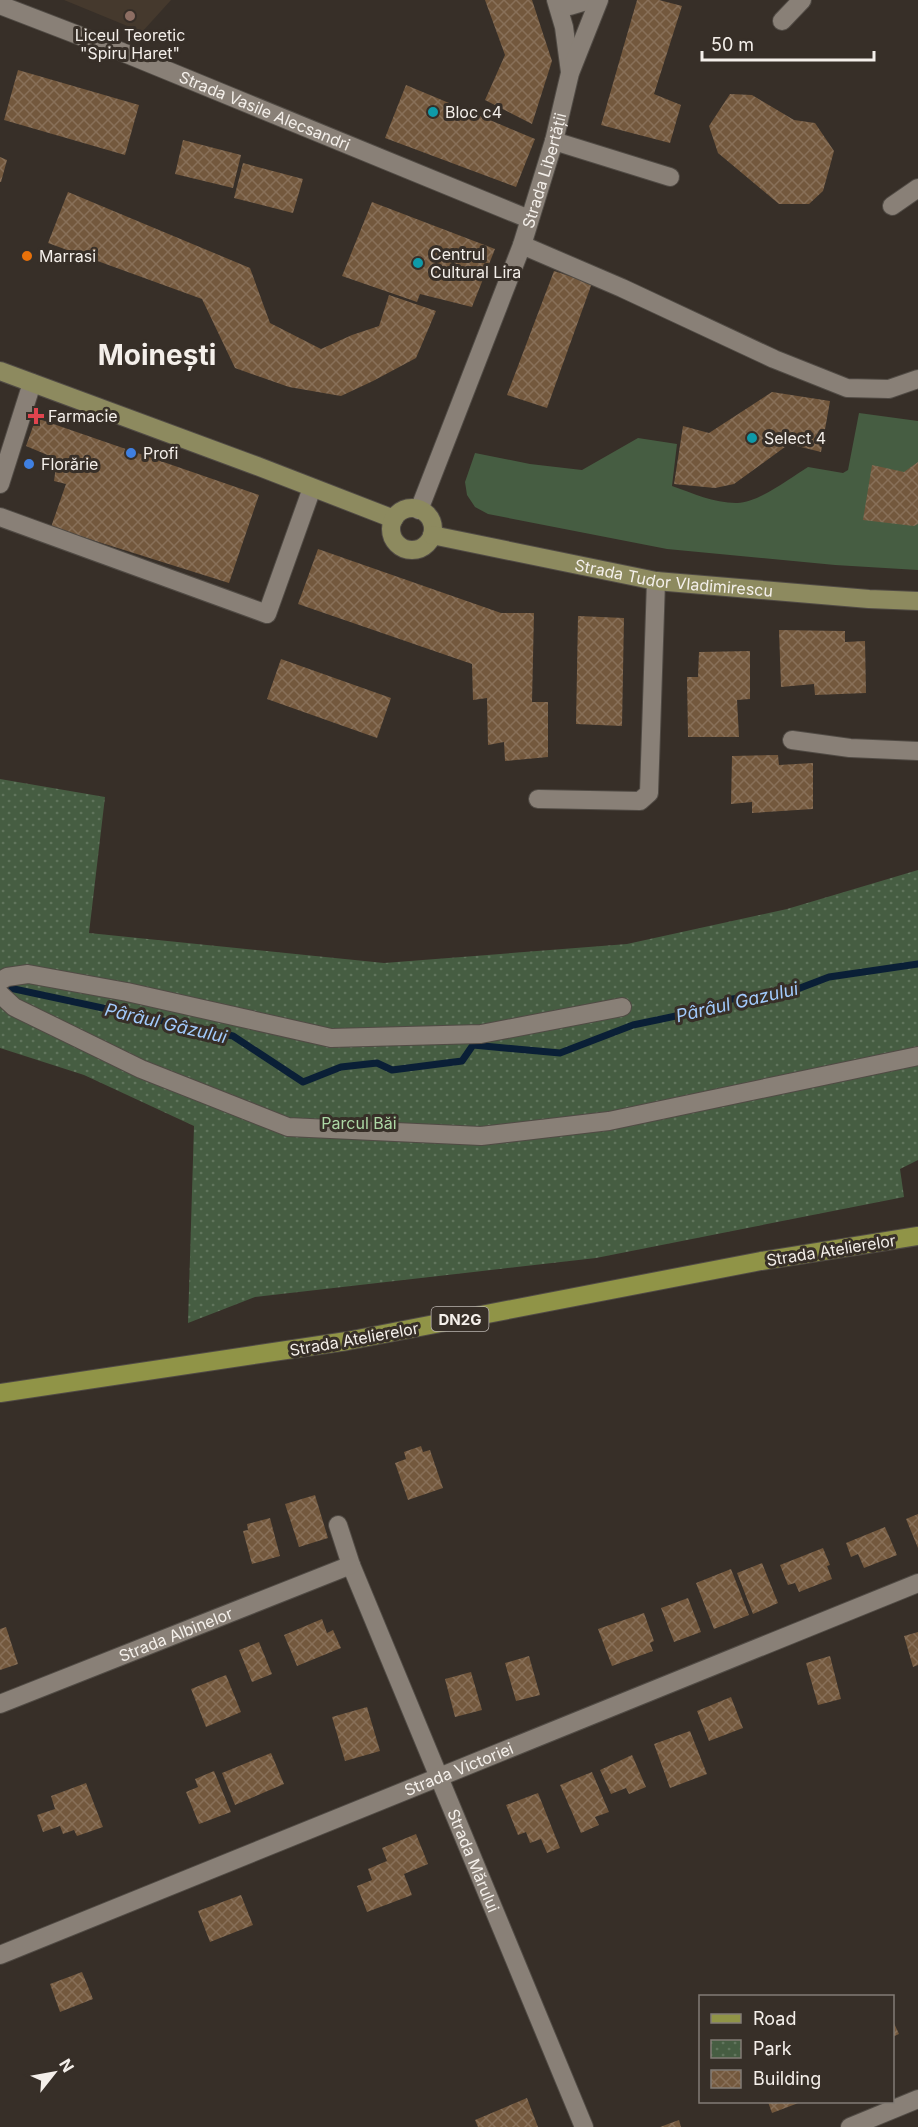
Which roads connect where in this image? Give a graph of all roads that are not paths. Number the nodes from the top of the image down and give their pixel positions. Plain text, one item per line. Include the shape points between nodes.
1 (557, 0) edge
2 (590, 0) edge
3 (599, 0) edge
4 (801, 0) edge
5 (0, 5) edge
6 (782, 21) dead end
7 (570, 74) junction
8 (554, 141) junction
9 (670, 177) dead end
10 (918, 188) edge
11 (892, 206) dead end
12 (529, 219) junction
13 (522, 245) junction
14 (0, 371) edge
15 (918, 379) edge
16 (32, 383) junction
17 (0, 484) edge
18 (312, 488) junction
19 (419, 510) junction
20 (0, 517) edge
21 (394, 519) junction
22 (432, 535) junction
23 (656, 581) junction
24 (918, 601) edge
25 (792, 740) dead end
26 (918, 751) edge
27 (538, 799) dead end
28 (0, 968) edge
29 (28, 974) junction
30 (0, 981) edge
31 (0, 994) edge
32 (622, 1007) dead end
33 (918, 1056) edge
34 (918, 1236) edge
35 (0, 1393) edge
36 (338, 1525) dead end
37 (351, 1565) junction
38 (918, 1583) edge
39 (0, 1704) edge
40 (439, 1777) junction
41 (0, 1955) edge
42 (918, 2099) edge
43 (584, 2127) edge
44 (850, 2127) edge

1 - 2 street via 570,6
1 - 7 street
3 - 7 street, Strada Libertății
4 - 6 street
5 - 12 street, Strada Vasile Alecsandri
7 - 8 street, Strada Libertății
8 - 9 street
8 - 12 street, Strada Libertății
10 - 11 street
12 - 13 street, Strada Libertății
13 - 15 street via 847,388 889,389
13 - 19 street, Strada Libertății
14 - 16 street
16 - 17 street
16 - 18 street
18 - 20 street via 267,614
18 - 21 street
19 - 21 street via 402,511
19 - 22 street via 430,519
21 - 22 street via 392,536 407,550 425,546
22 - 23 street, Strada Tudor Vladimirescu
23 - 24 street, Strada Tudor Vladimirescu
23 - 27 street via 649,794 640,801
25 - 26 street
28 - 29 street
29 - 30 street
29 - 32 street via 331,1038 481,1034
31 - 33 street via 14,1007 141,1069 288,1126 481,1136 609,1121
34 - 35 main road, Strada Atelierelor / DN2G via 683,1276 348,1341
36 - 37 street, Strada Mărului
37 - 39 street, Strada Albinelor
37 - 40 street, Strada Mărului
38 - 40 street, Strada Victoriei
40 - 41 street, Strada Victoriei
40 - 43 street, Strada Mărului
42 - 44 street

